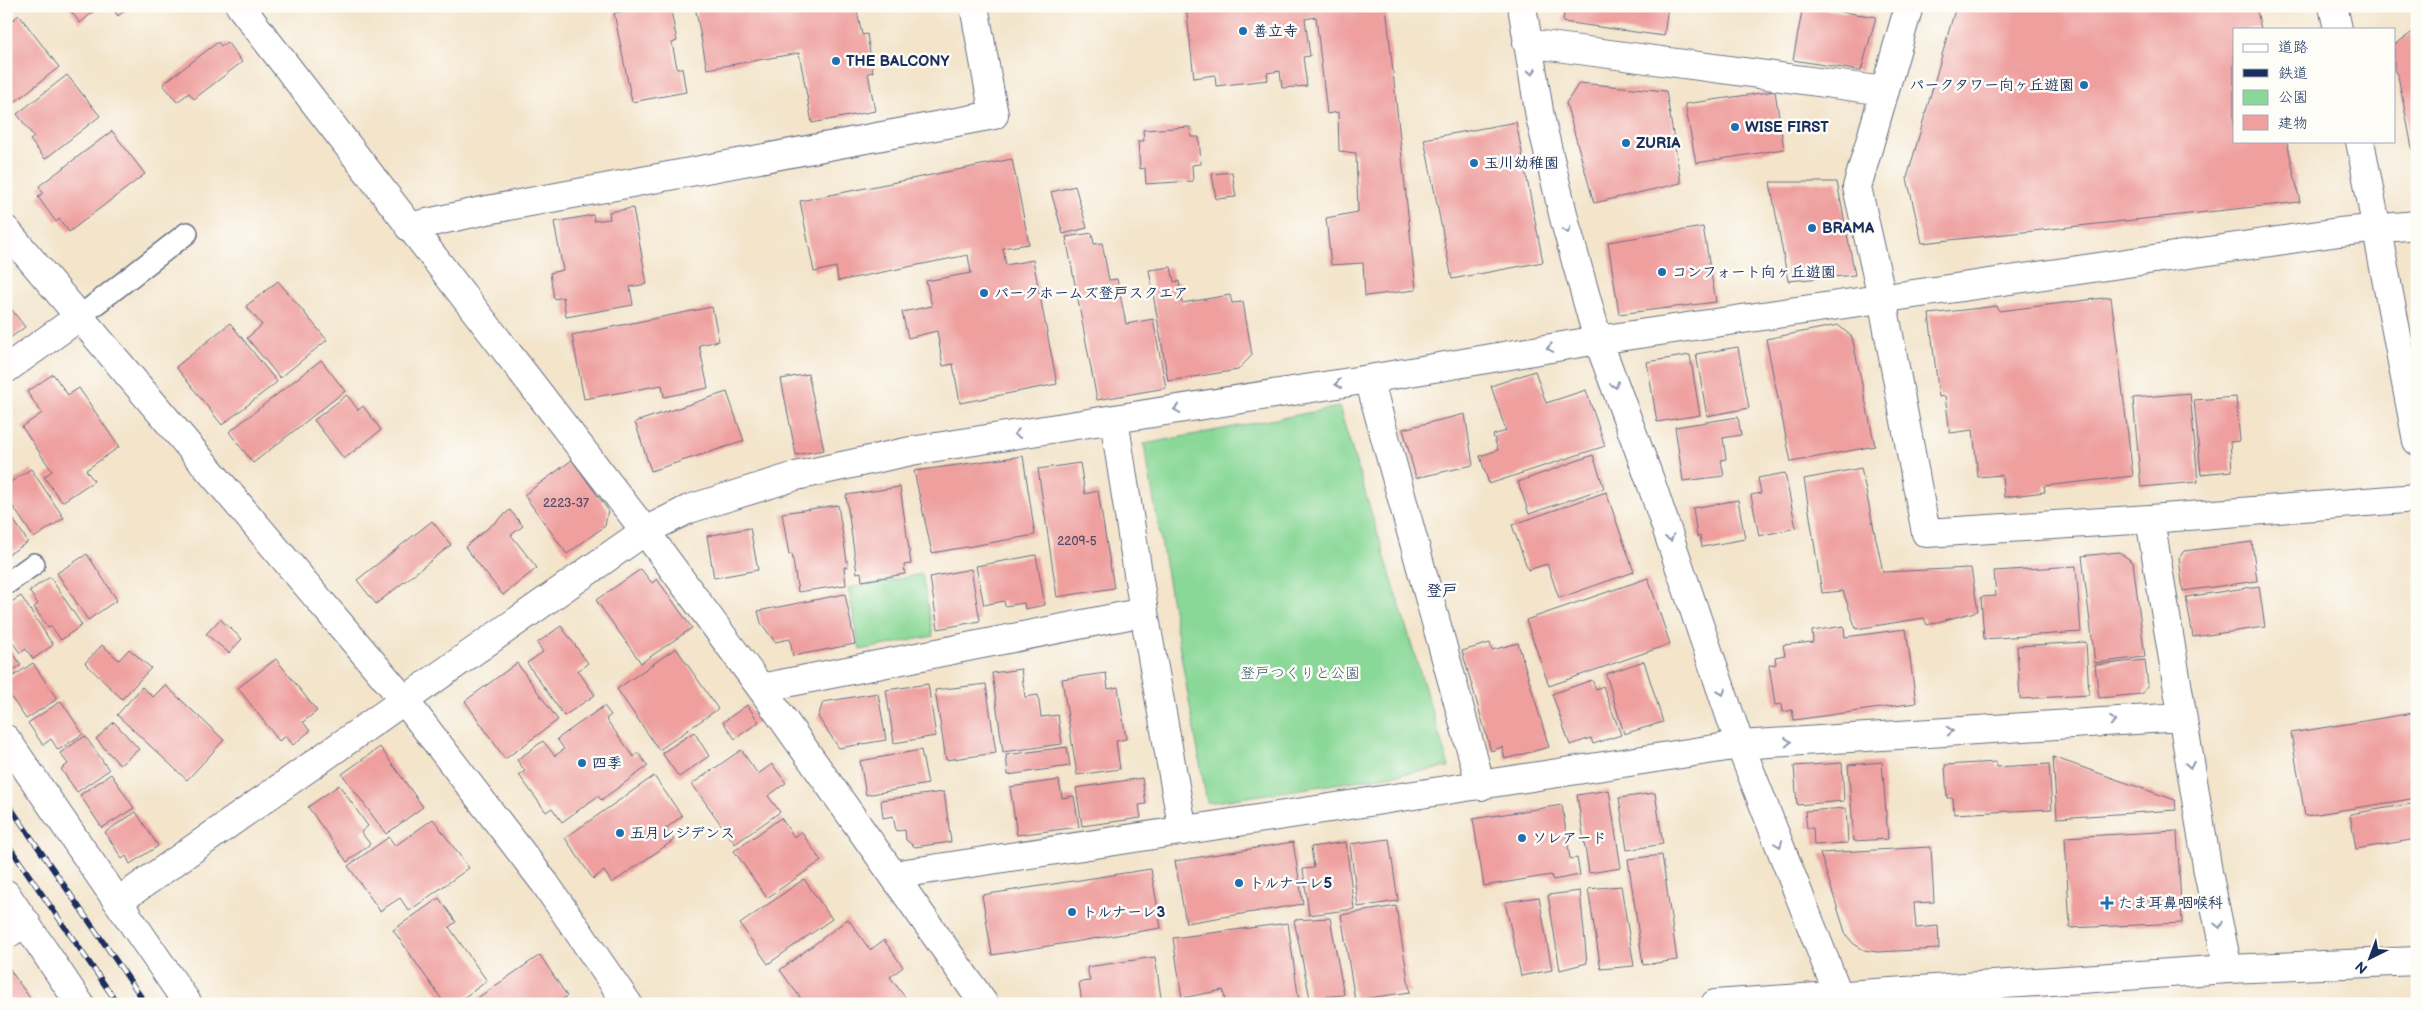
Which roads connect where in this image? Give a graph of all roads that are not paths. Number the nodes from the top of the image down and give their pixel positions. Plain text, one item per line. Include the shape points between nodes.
1 (240, 6) edge
2 (974, 6) edge
3 (1522, 6) edge
4 (1909, 6) edge
5 (2333, 6) edge
6 (2338, 28) edge
7 (1527, 43) junction
8 (1885, 90) junction
9 (2360, 142) edge
10 (2417, 224) edge
11 (409, 227) junction
12 (2376, 227) junction
13 (6, 230) edge
14 (187, 233) dead end
15 (1882, 298) junction
16 (79, 317) junction
17 (1598, 340) junction
18 (6, 369) edge
19 (1369, 379) junction
20 (1114, 419) junction
21 (2417, 441) edge
22 (2417, 498) edge
23 (2150, 520) junction
24 (645, 531) junction
25 (34, 564) dead end
26 (6, 584) edge
27 (1144, 612) junction
28 (761, 688) junction
29 (404, 700) junction
30 (2182, 717) junction
31 (6, 739) edge
32 (1740, 745) junction
33 (1481, 786) junction
34 (1183, 831) junction
35 (893, 875) junction
36 (6, 894) edge
37 (118, 901) junction
38 (16, 928) edge
39 (2417, 961) edge
40 (2228, 968) junction
41 (1840, 999) edge
42 (80, 1004) edge
43 (188, 1004) edge
44 (628, 1004) edge
45 (984, 1004) edge
46 (1715, 1004) edge

1 - 11 street
2 - 11 street via 994,114 482,210
3 - 7 street
4 - 8 street
5 - 6 street
7 - 8 street
7 -> 17 street via 1540,117 1565,222
8 - 15 street via 1857,186
9 - 12 street
10 - 12 street
11 - 24 street
12 - 15 street
12 - 21 street
13 - 16 street
14 - 16 lane
15 - 17 street
15 - 23 street via 1926,532
16 - 18 street
16 - 29 street
17 -> 19 street
17 -> 32 street via 1650,480
19 -> 20 street
19 - 33 street
20 -> 24 street via 911,451 796,476 689,509
20 - 27 street
22 - 23 street
23 - 30 street
24 - 28 street
24 - 29 street
25 - 26 lane
27 - 28 street
27 - 34 street
28 - 35 street
29 - 37 street
29 - 44 street via 544,882
32 -> 30 street
30 -> 40 street
31 - 37 street
32 - 33 street
32 -> 41 street
33 - 34 street
34 - 35 street
35 - 45 street
36 - 38 street
37 - 43 street
38 - 42 street
39 - 40 street
40 - 41 street
41 - 46 street

